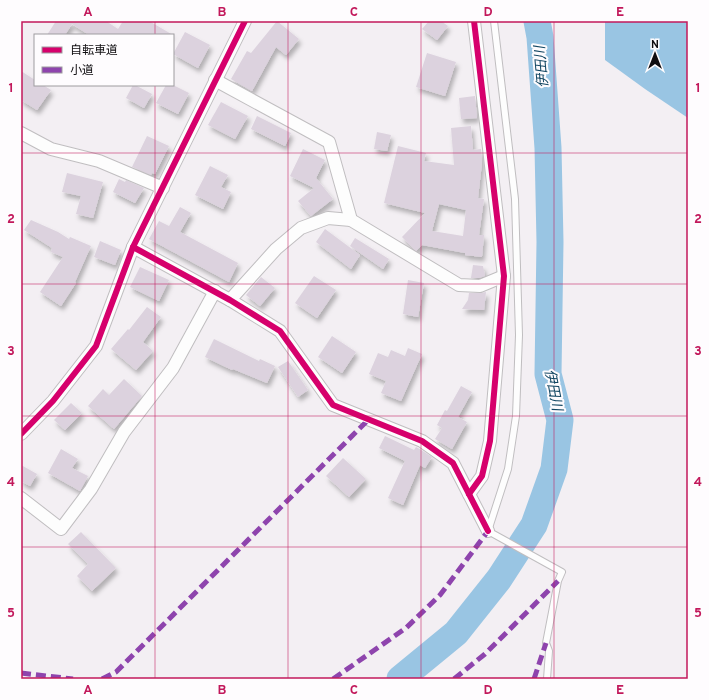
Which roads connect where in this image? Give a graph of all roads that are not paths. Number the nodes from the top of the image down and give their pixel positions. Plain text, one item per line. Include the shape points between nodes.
1 (245, 21) edge
2 (474, 21) edge
3 (494, 21) edge
4 (215, 80) junction
5 (21, 134) edge
6 (163, 188) junction
7 (351, 220) junction
8 (133, 247) junction
9 (504, 276) junction
10 (215, 291) junction
11 (230, 300) junction
12 (21, 434) edge
13 (469, 494) junction
14 (21, 498) edge
15 (488, 531) junction
16 (547, 679) edge

1 - 4 street
2 - 9 street
3 - 15 lane via 516,199 518,335 516,416 508,469
4 - 6 street
4 - 7 street via 329,142
5 - 6 street via 51,149 99,161
6 - 8 street
7 - 9 street via 459,284 480,286
7 - 11 street via 328,218 301,228 276,249
8 - 10 street
8 - 12 street via 96,346 53,401
9 - 13 street via 490,441 482,476
10 - 11 street
10 - 14 street via 173,368 124,432 91,489 61,529
11 - 13 street via 280,331 333,405 422,441 453,463
13 - 15 street
15 - 16 lane via 562,572 546,643 549,651

